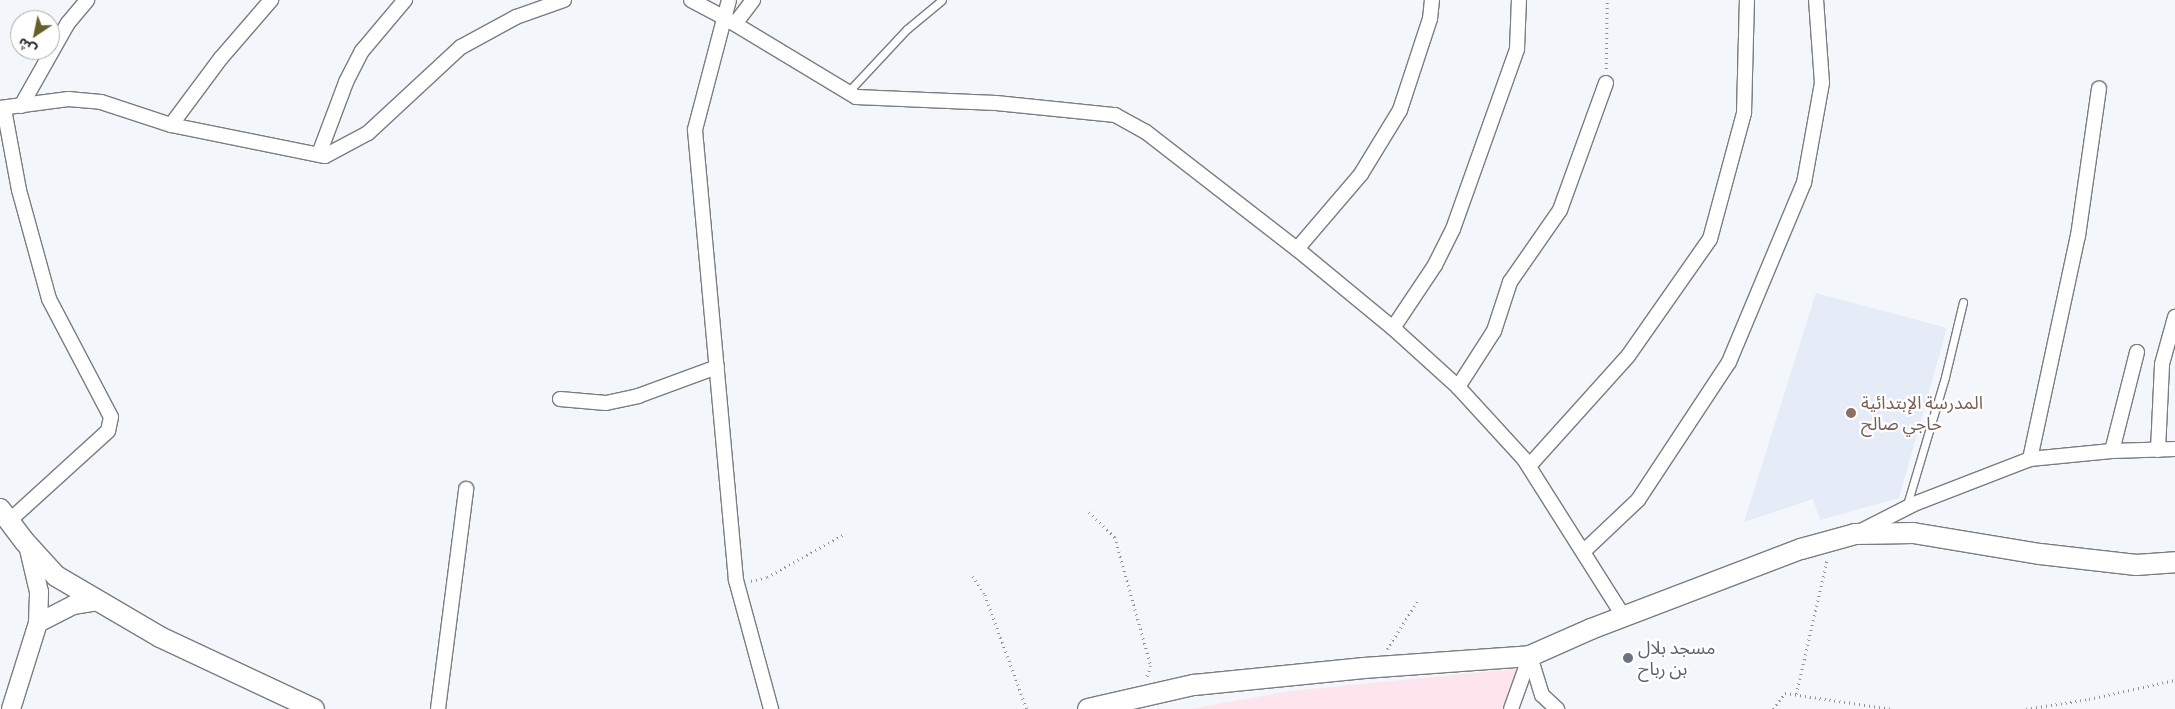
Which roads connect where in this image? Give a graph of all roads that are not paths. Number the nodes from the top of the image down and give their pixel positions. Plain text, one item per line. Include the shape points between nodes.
1 (87, 0) edge
2 (271, 0) edge
3 (405, 0) edge
4 (564, 0) edge
5 (691, 0) edge
6 (729, 0) edge
7 (753, 0) edge
8 (942, 0) edge
9 (1432, 0) edge
10 (1519, 0) edge
11 (1746, 0) edge
12 (1816, 0) edge
13 (730, 21) junction
14 (1606, 83) road end
15 (2099, 88) dead end
16 (848, 92) junction
17 (20, 106) junction
18 (2, 108) edge
19 (171, 125) junction
20 (319, 154) junction
21 (1297, 249) junction
22 (1963, 302) dead end
23 (2175, 317) edge
24 (1393, 328) junction
25 (2137, 352) dead end
26 (717, 367) junction
27 (1458, 387) junction
28 (560, 399) dead end
29 (2175, 449) edge
30 (2158, 450) junction
31 (2112, 451) junction
32 (2030, 459) junction
33 (1529, 466) junction
34 (466, 488) dead end
35 (1906, 508) junction
36 (5, 515) edge
37 (1855, 534) junction
38 (28, 545) junction
39 (1583, 552) junction
40 (2175, 562) edge
41 (98, 601) junction
42 (1624, 617) junction
43 (38, 624) junction
44 (1530, 656) junction
45 (11, 709) edge
46 (314, 709) edge
47 (438, 709) edge
48 (771, 709) edge
49 (1088, 709) edge
50 (1511, 709) edge
51 (1557, 709) edge

1 - 17 street via 68,23
2 - 19 street via 221,58
3 - 20 street via 362,51 346,82
4 - 20 street via 516,17 461,47 368,133 324,156
5 - 13 street
6 - 13 street
7 - 13 street
8 - 16 lane via 907,29
9 - 21 street via 1430,19 1400,110 1361,174
10 - 24 street via 1517,49 1453,229 1435,265
11 - 33 street via 1744,114 1710,239 1628,356
12 - 39 street via 1822,83 1804,183 1729,362 1638,500
13 - 16 street
13 - 26 street via 695,130
14 - 27 street via 1560,210 1510,282 1494,331
15 - 32 street via 2078,236
16 - 21 street via 856,96 996,103 1115,115 1146,132
17 - 18 street
17 - 19 street via 68,99 101,102
18 - 36 street via 20,190 50,299 111,417 108,431
19 - 20 street
21 - 24 street
22 - 35 lane via 1945,377
23 - 30 street via 2162,364
24 - 27 street
25 - 31 street
26 - 28 street via 638,396 606,403
26 - 48 street via 738,585
27 - 33 street
29 - 30 street
30 - 31 street
31 - 32 street
32 - 35 street
33 - 39 street
34 - 47 street
35 - 37 street
36 - 38 main road
37 - 40 main road via 1913,533 2040,554 2136,565
37 - 42 main road via 1801,549
38 - 41 main road via 56,576
38 - 43 street via 39,592
39 - 42 street
41 - 43 street via 73,605
41 - 46 main road via 160,637
42 - 44 main road
43 - 45 street
44 - 49 main road via 1194,685
44 - 50 street
44 - 51 street via 1542,695

